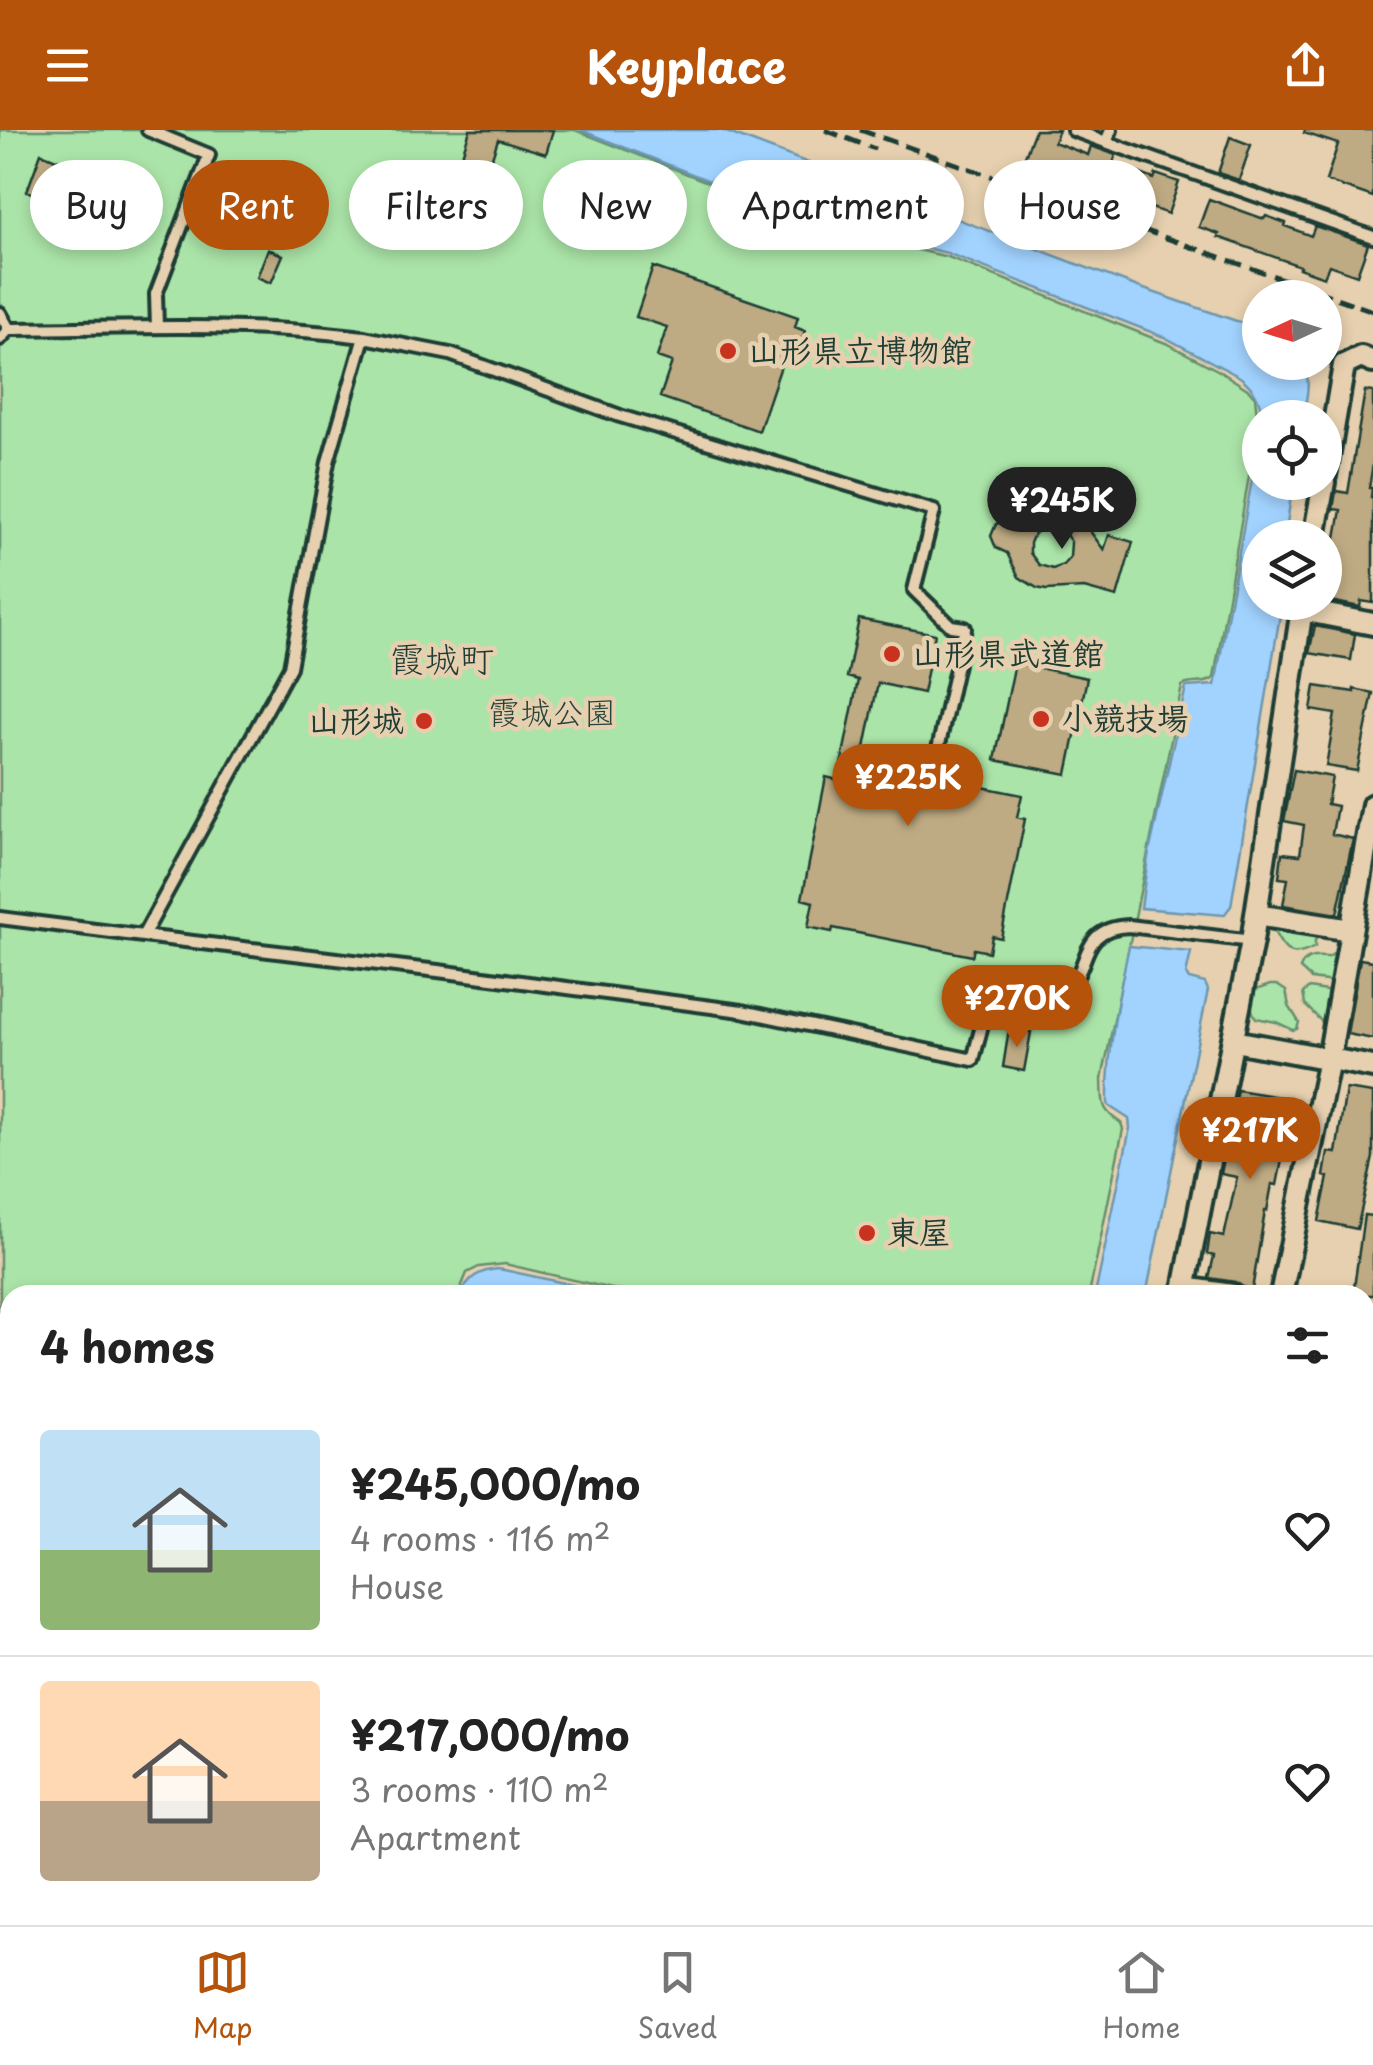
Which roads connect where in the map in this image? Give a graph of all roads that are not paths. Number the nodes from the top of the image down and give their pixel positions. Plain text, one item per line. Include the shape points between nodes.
1 (148, 130) edge
2 (1073, 130) edge
3 (1111, 130) edge
4 (1106, 142) junction
5 (1373, 237) edge
6 (0, 313) edge
7 (158, 327) junction
8 (9, 330) junction
9 (364, 336) junction
10 (0, 339) edge
11 (1373, 362) edge
12 (1338, 400) edge
13 (1342, 616) edge
14 (1301, 620) edge
15 (1373, 624) edge
16 (936, 758) dead end
17 (1373, 805) edge
18 (1256, 915) junction
19 (0, 918) edge
20 (1351, 930) junction
21 (143, 936) junction
22 (1242, 940) junction
23 (1234, 1041) junction
24 (1329, 1059) junction
25 (1373, 1067) edge
26 (1184, 1285) edge
27 (1283, 1285) edge

1 - 7 lane via 210,155 156,294
2 - 4 lane
3 - 4 lane
4 - 5 lane
6 - 8 lane
7 - 8 lane
7 - 9 lane
8 - 10 lane
9 - 16 lane via 450,354 620,416 934,511 914,590 950,626 966,628
9 - 21 lane via 328,462 290,668
11 - 12 street via 1360,357 1344,364
13 - 15 street
14 - 18 street
17 - 20 street
18 - 20 street
18 - 22 street
19 - 21 lane
20 - 24 street
21 - 22 lane via 742,1011 973,1060 992,987 1069,987 1089,945 1111,927
22 - 23 street
23 - 24 street
23 - 26 street
24 - 25 street
24 - 27 street

